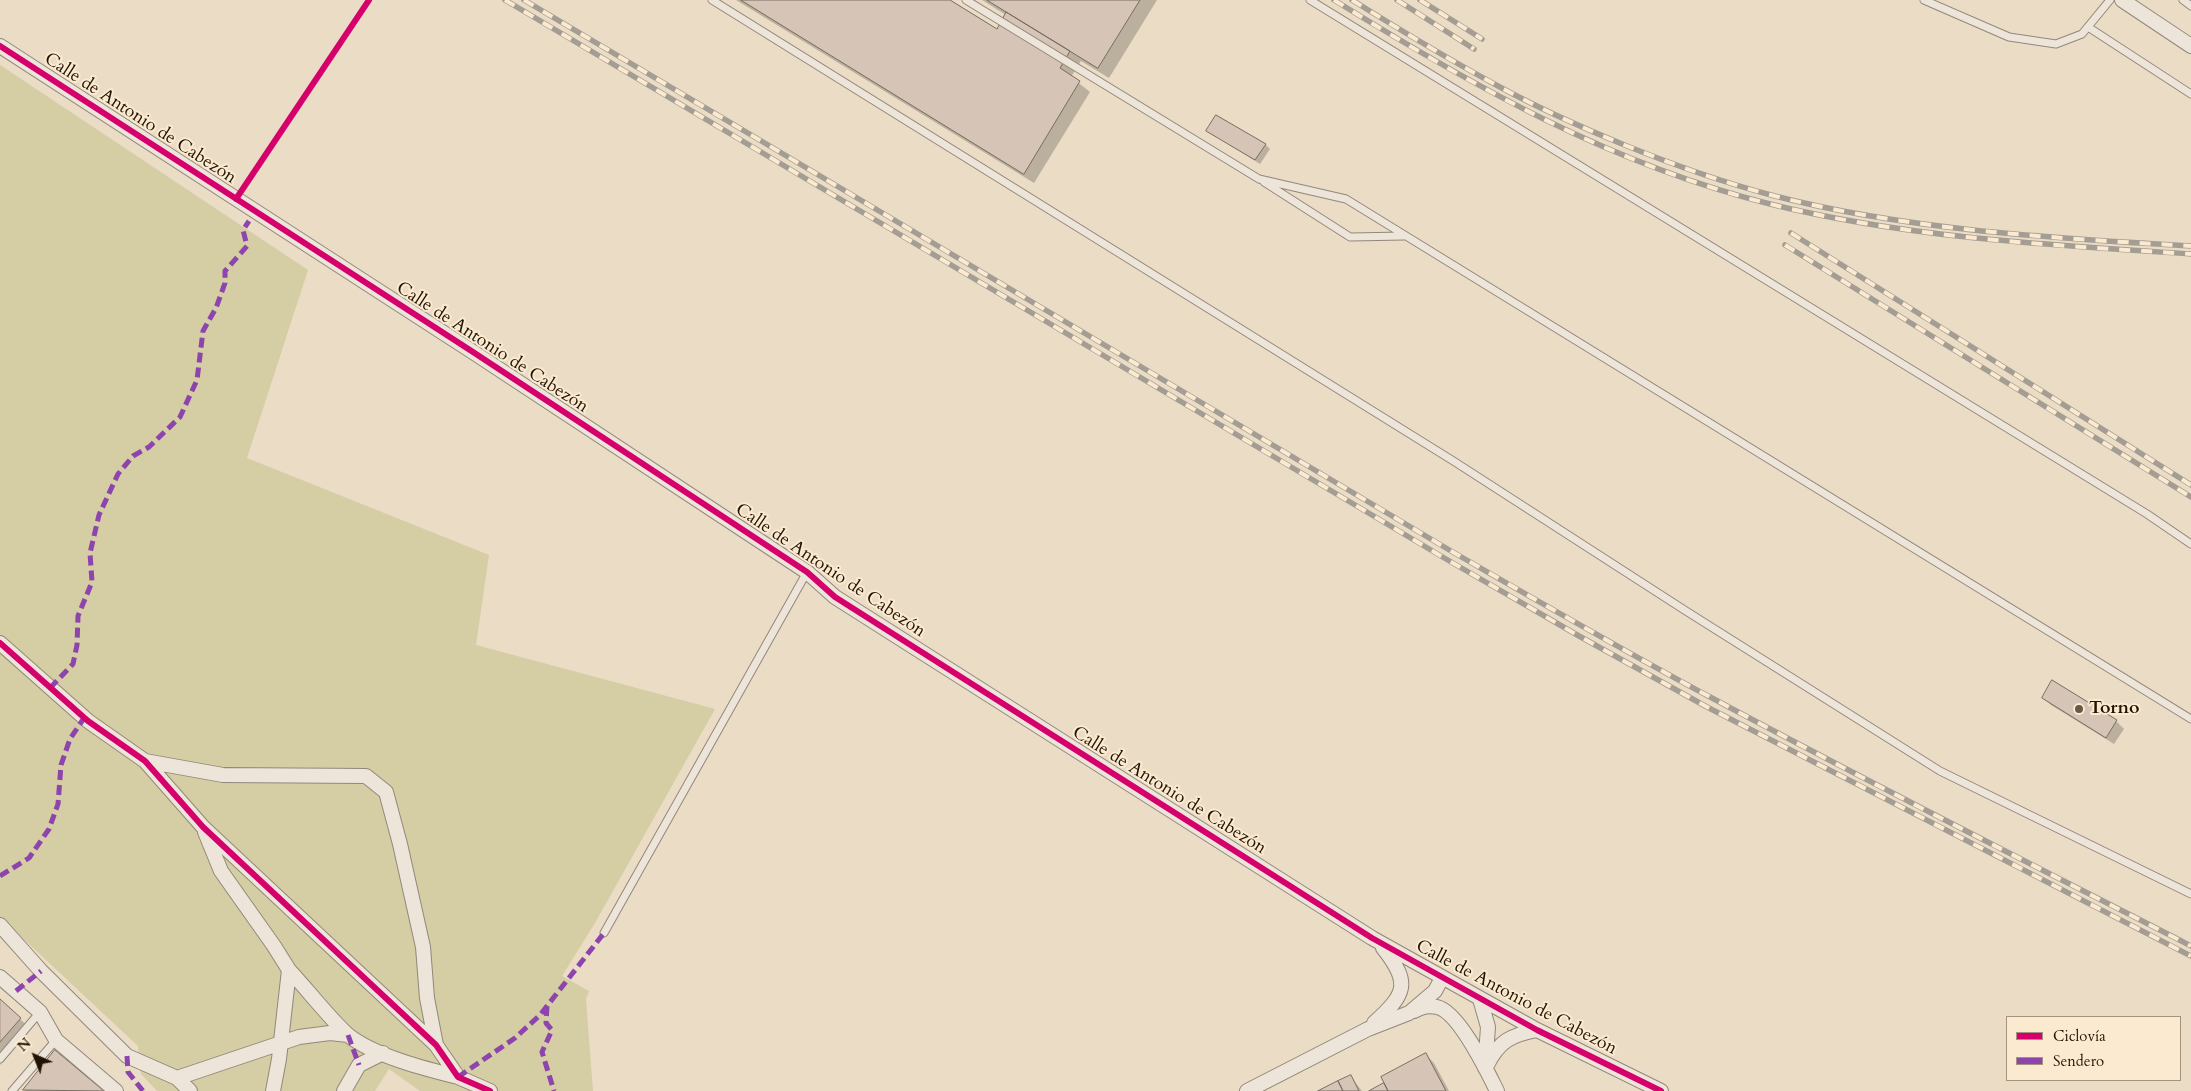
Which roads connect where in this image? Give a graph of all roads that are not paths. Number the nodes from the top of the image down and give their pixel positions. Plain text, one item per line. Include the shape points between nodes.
1 (712, 0) edge
2 (966, 0) edge
3 (1310, 0) edge
4 (1924, 0) edge
5 (2110, 0) edge
6 (2122, 0) edge
7 (2183, 0) edge
8 (2191, 6) edge
9 (2088, 27) junction
10 (0, 46) edge
11 (2191, 46) edge
12 (2191, 94) edge
13 (1259, 179) junction
14 (1405, 236) junction
15 (2191, 544) edge
16 (808, 572) junction
17 (0, 643) edge
18 (2191, 719) edge
19 (145, 761) junction
20 (203, 827) junction
21 (2191, 894) edge
22 (0, 925) edge
23 (604, 933) dead end
24 (1378, 942) junction
25 (289, 970) junction
26 (0, 976) edge
27 (1442, 978) junction
28 (1480, 999) junction
29 (40, 1012) junction
30 (1409, 1013) junction
31 (1368, 1029) junction
32 (1537, 1030) junction
33 (348, 1035) junction
34 (56, 1040) junction
35 (281, 1043) junction
36 (436, 1045) junction
37 (382, 1052) junction
38 (0, 1059) edge
39 (1485, 1068) junction
40 (458, 1077) junction
41 (177, 1078) junction
42 (12, 1091) edge
43 (116, 1091) edge
44 (190, 1091) edge
45 (273, 1091) edge
46 (344, 1091) edge
47 (490, 1091) edge
48 (1247, 1091) edge
49 (1497, 1091) edge
50 (1661, 1091) edge

1 - 21 lane via 1455,462 1940,771
2 - 13 lane
3 - 15 lane
4 - 9 lane via 2009,37 2056,44 2082,34
5 - 9 lane
6 - 11 street
7 - 8 lane
9 - 12 lane
10 - 16 street, Calle de Antonio de Cabezón
13 - 14 lane via 1346,199
13 - 14 lane via 1350,237
14 - 18 lane
16 - 23 lane
16 - 24 street, Calle de Antonio de Cabezón via 835,597
17 - 19 street via 88,721
19 - 20 street
19 - 36 street via 223,775 366,776 386,792 423,947 427,998
20 - 25 street via 221,871
20 - 36 street
22 - 41 street via 41,971 127,1056
24 - 27 street, Calle de Antonio de Cabezón
24 - 31 street via 1396,964 1402,985 1389,1009
25 - 33 street
25 - 35 street
26 - 29 street
27 - 28 street, Calle de Antonio de Cabezón
27 - 30 street via 1435,991
28 - 32 street, Calle de Antonio de Cabezón
28 - 39 street via 1488,1027
29 - 34 street
29 - 38 lane
30 - 31 street
30 - 39 street via 1426,1006 1448,1012
31 - 48 street
32 - 39 street via 1516,1034 1504,1041
32 - 50 street, Calle de Antonio de Cabezón
33 - 35 street via 330,1033
33 - 37 street
34 - 42 lane
34 - 43 street
35 - 41 street
35 - 45 street
36 - 40 street
37 - 40 street via 411,1065
37 - 46 street via 359,1065
39 - 49 street
40 - 47 street
41 - 44 street

